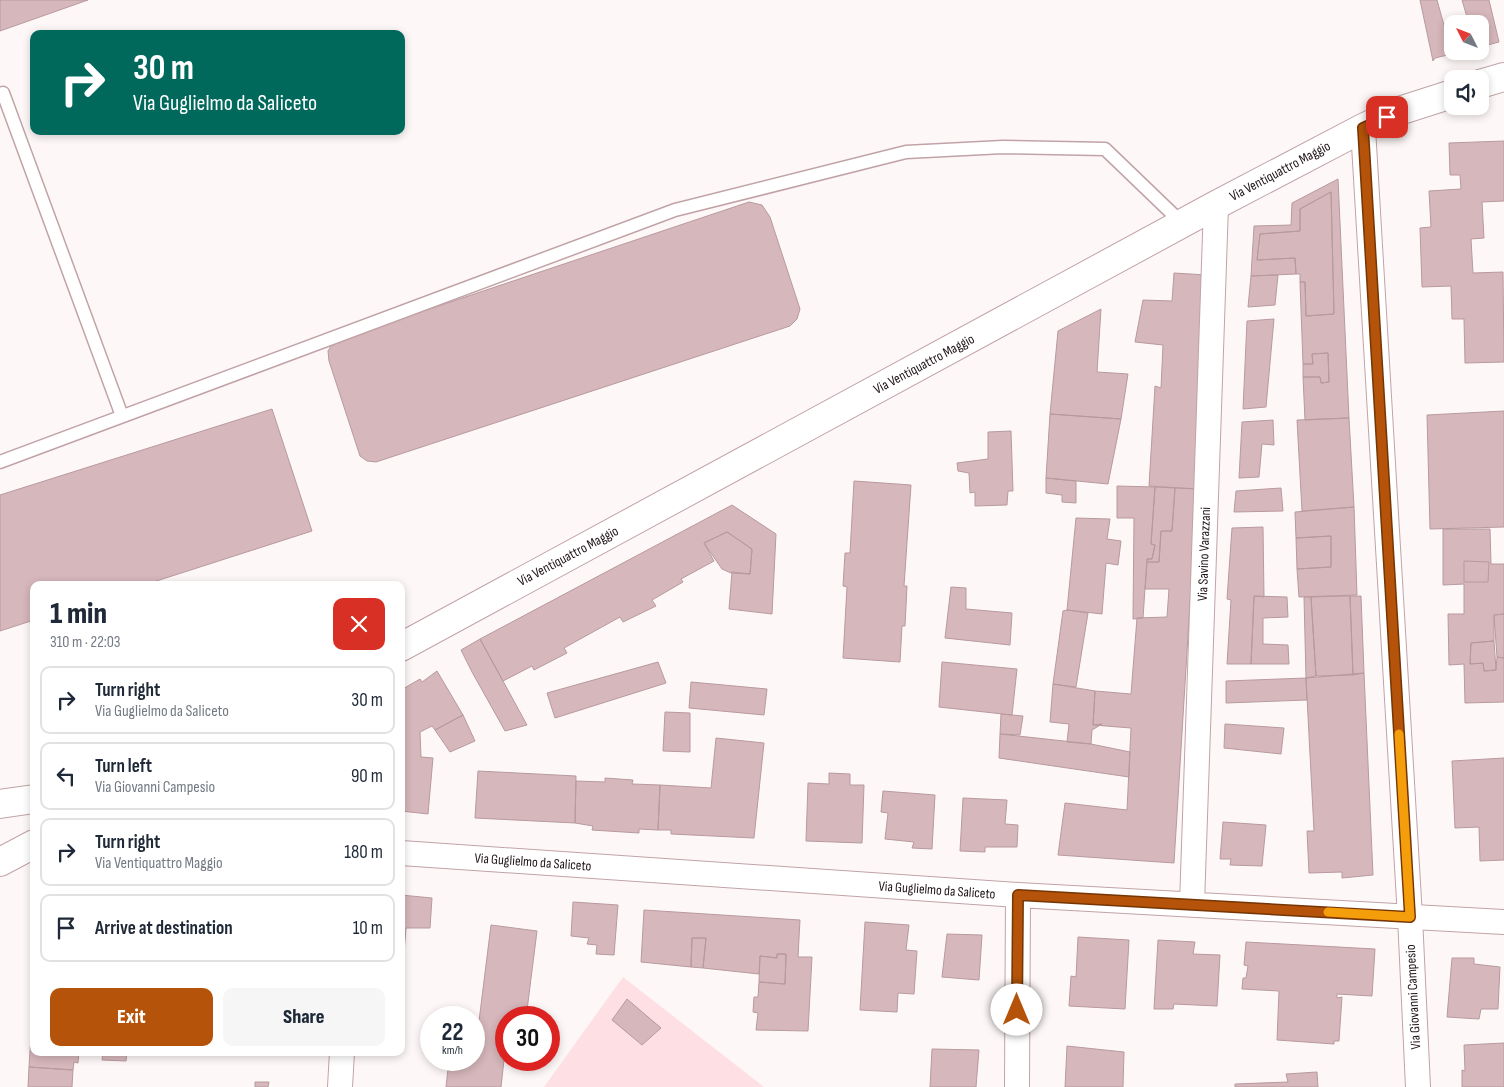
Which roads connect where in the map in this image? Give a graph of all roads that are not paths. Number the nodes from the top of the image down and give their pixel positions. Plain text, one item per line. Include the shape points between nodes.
1 (1504, 77) edge
2 (1489, 81) edge
3 (3, 93) dead end
4 (1444, 97) edge
5 (1363, 128) junction
6 (1216, 205) junction
7 (1183, 224) junction
8 (122, 416) junction
9 (0, 462) edge
10 (405, 645) edge
11 (30, 800) edge
12 (0, 804) edge
13 (30, 846) edge
14 (405, 853) edge
15 (0, 862) edge
16 (1018, 895) junction
17 (1192, 904) junction
18 (1410, 917) junction
19 (1504, 922) edge
20 (342, 1056) edge
21 (340, 1087) edge
22 (1017, 1087) edge
23 (1418, 1087) edge

1 - 2 main road
3 - 8 lane
4 - 5 main road, Via Ventiquattro Maggio via 1399,111
5 - 6 main road, Via Ventiquattro Maggio
5 - 18 street, Via Giovanni Campesio
6 - 7 main road, Via Ventiquattro Maggio
6 - 17 street, Via Savino Varazzani
7 - 8 lane via 1105,148 1003,147 906,152 676,210
7 - 10 main road, Via Ventiquattro Maggio
8 - 9 lane
11 - 12 main road
13 - 15 main road
14 - 16 street, Via Guglielmo da Saliceto
16 - 17 street, Via Guglielmo da Saliceto
16 - 22 street
17 - 18 street, Via Guglielmo da Saliceto
18 - 19 street, Via Guglielmo da Saliceto
18 - 23 street, Via Giovanni Campesio
20 - 21 street

